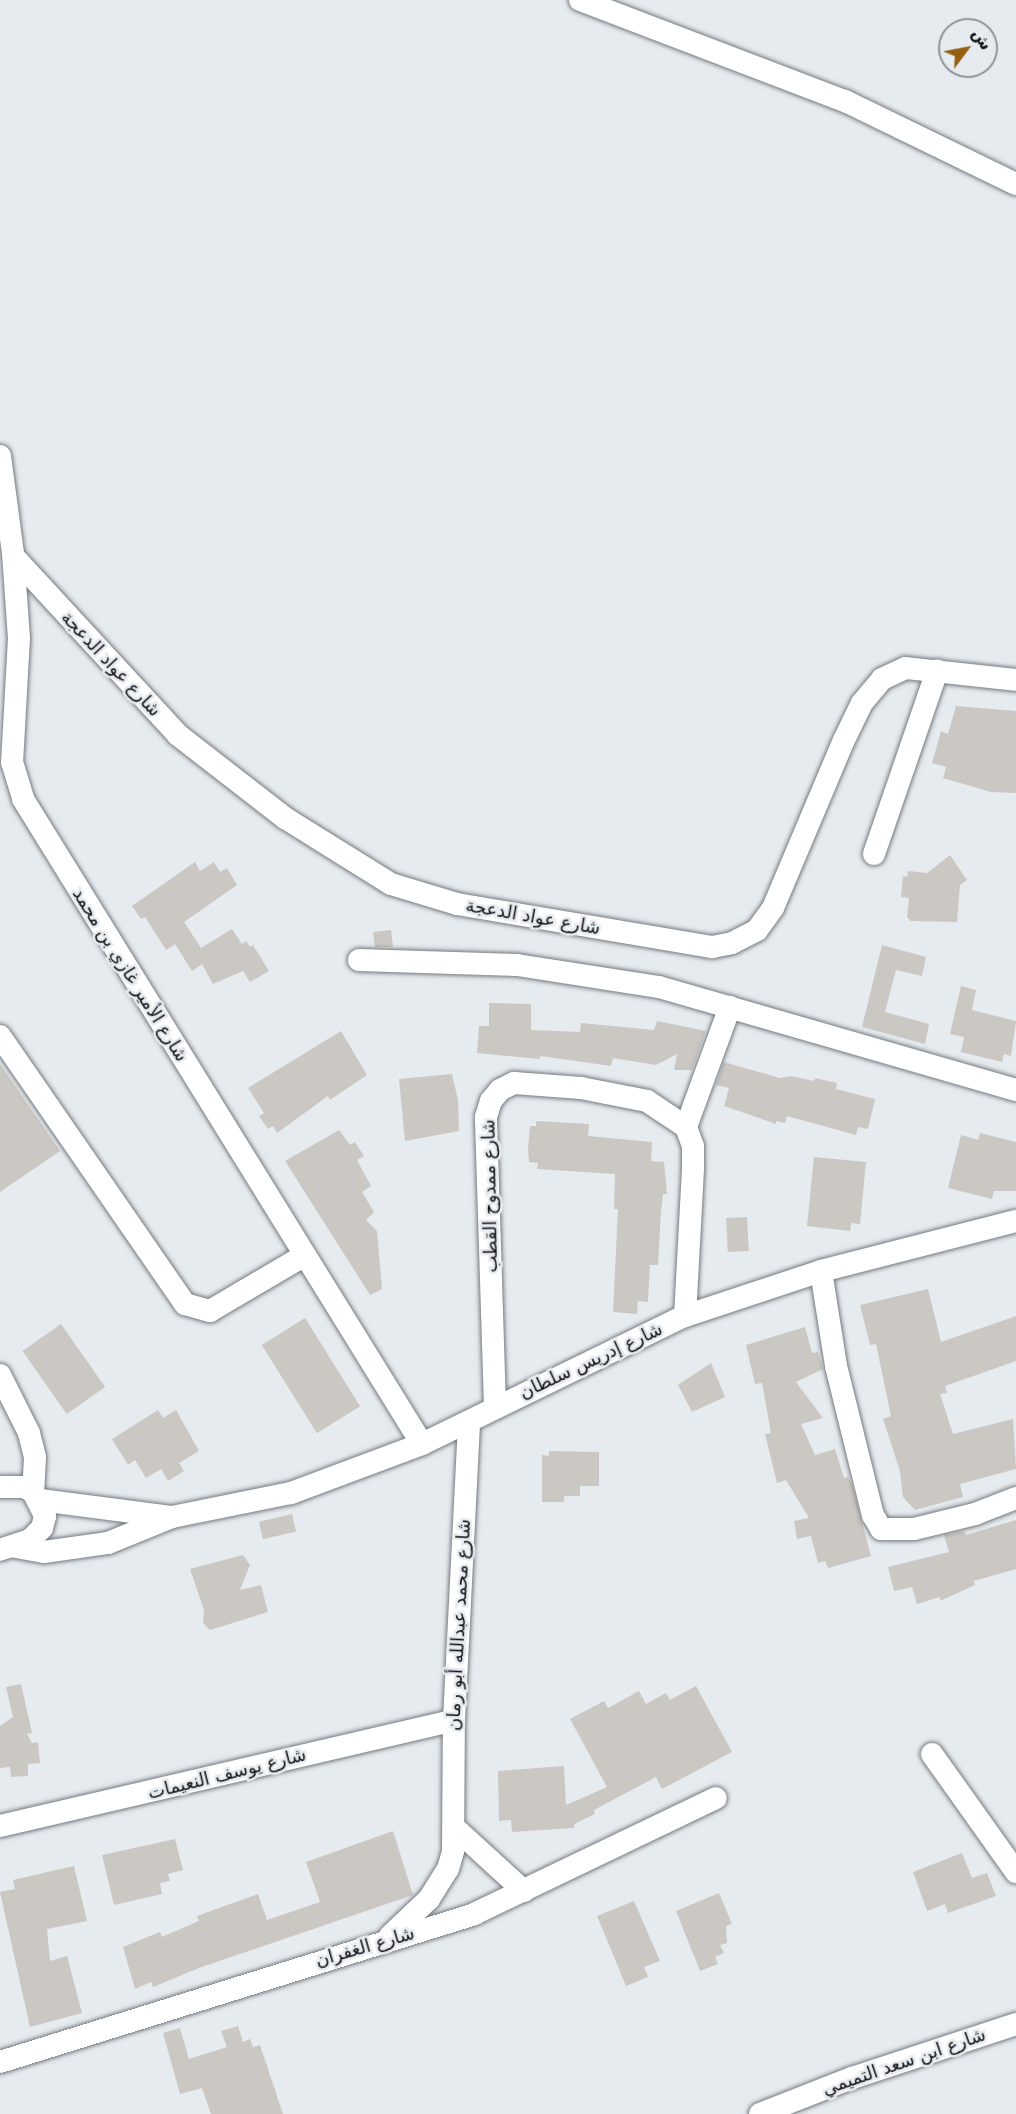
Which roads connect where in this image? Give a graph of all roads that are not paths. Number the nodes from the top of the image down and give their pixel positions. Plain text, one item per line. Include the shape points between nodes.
1 (580, 0) edge
2 (1016, 184) edge
3 (0, 456) edge
4 (14, 557) junction
5 (937, 671) junction
6 (1016, 680) edge
7 (6, 738) edge
8 (874, 854) dead end
9 (359, 960) dead end
10 (730, 1007) junction
11 (0, 1036) edge
12 (1016, 1090) edge
13 (686, 1127) junction
14 (1016, 1221) edge
15 (305, 1255) junction
16 (821, 1271) junction
17 (685, 1316) junction
18 (0, 1375) edge
19 (495, 1407) junction
20 (469, 1422) junction
21 (422, 1444) junction
22 (0, 1487) edge
23 (36, 1496) junction
24 (1016, 1498) edge
25 (172, 1517) junction
26 (8, 1549) edge
27 (454, 1720) junction
28 (932, 1754) dead end
29 (716, 1798) dead end
30 (0, 1826) edge
31 (456, 1828) junction
32 (1016, 1872) edge
33 (524, 1891) junction
34 (381, 1942) junction
35 (1016, 2024) edge
36 (0, 2062) edge
37 (760, 2114) edge

1 - 2 street via 845,102
3 - 4 street, شارع الأمير غازي بن محمد
4 - 5 street, شارع عواد الدعجة via 178,735 285,818 392,884 457,904 712,947 732,943 757,930 773,908 862,702 882,679 906,668
4 - 7 street, شارع الأمير غازي بن محمد via 19,638
5 - 6 street, شارع عواد الدعجة
5 - 8 street
7 - 15 street, شارع الأمير غازي بن محمد via 23,799
9 - 10 street via 517,965 658,987
10 - 12 street
10 - 13 street
11 - 15 street via 185,1304 210,1311
13 - 17 street via 693,1146
13 - 19 street, شارع ممدوح القطب via 646,1101 559,1084 514,1083 500,1090 491,1101 486,1117
14 - 16 street, شارع إدريس سلطان
15 - 21 street, شارع الأمير غازي بن محمد
16 - 17 street, شارع إدريس سلطان
16 - 24 street via 836,1366 873,1515 881,1529 914,1529 975,1514
17 - 19 street, شارع إدريس سلطان
18 - 23 street via 31,1441
19 - 20 street, شارع إدريس سلطان
20 - 21 street, شارع إدريس سلطان
20 - 27 street, شارع محمد عبدالله أبو رمان
21 - 25 street, شارع إدريس سلطان via 291,1493
22 - 23 street, شارع إدريس سلطان via 24,1487
23 - 25 street, شارع إدريس سلطان
23 - 26 street via 45,1516 42,1528
25 - 26 street, شارع إدريس سلطان via 108,1543 44,1552
27 - 30 street, شارع يوسف النعيمات
27 - 31 street, شارع محمد عبدالله أبو رمان
28 - 32 street
29 - 33 street, شارع الغفران
31 - 33 street
31 - 34 street, شارع محمد عبدالله أبو رمان via 448,1869 439,1885 417,1912
33 - 34 street, شارع الغفران via 474,1914
34 - 36 street, شارع الغفران
35 - 37 street, شارع ابن سعد التميمي via 852,2078

